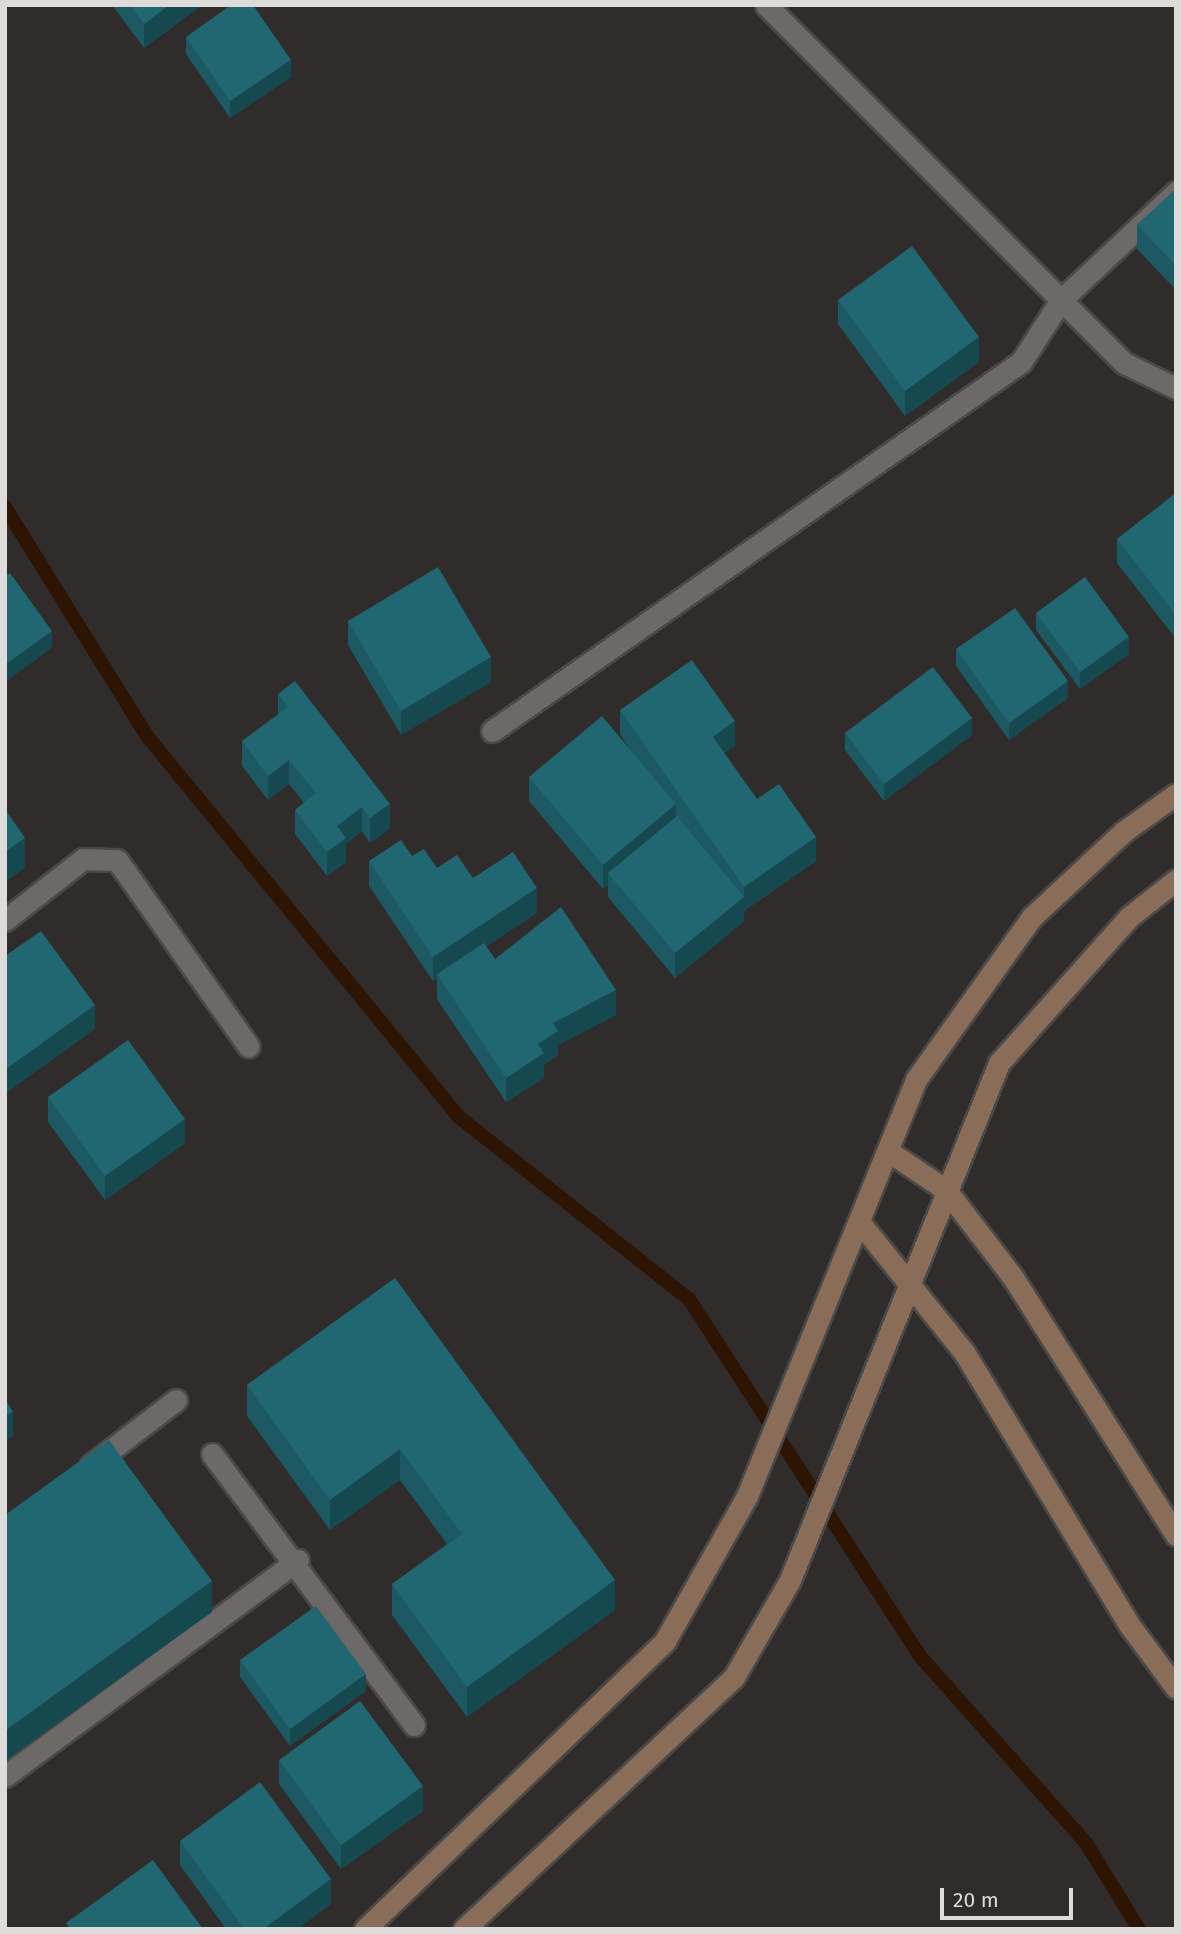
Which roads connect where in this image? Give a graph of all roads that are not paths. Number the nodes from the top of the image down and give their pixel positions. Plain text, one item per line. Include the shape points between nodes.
1 (766, 5) edge
2 (1176, 192) edge
3 (1061, 300) junction
4 (1176, 388) edge
5 (492, 731) dead end
6 (1176, 794) edge
7 (1176, 880) edge
8 (5, 920) edge
9 (248, 1046) dead end
10 (888, 1151) junction
11 (946, 1190) junction
12 (861, 1224) junction
13 (907, 1281) junction
14 (176, 1401) dead end
15 (212, 1454) dead end
16 (76, 1476) edge
17 (1176, 1535) edge
18 (298, 1560) junction
19 (1176, 1688) edge
20 (414, 1725) dead end
21 (5, 1776) edge
22 (365, 1929) edge
23 (464, 1929) edge

1 - 3 street
2 - 3 street
3 - 4 street via 1124,363
3 - 5 street via 1021,362
6 - 10 main road via 1123,832 1032,917 917,1078
7 - 11 main road via 1129,918 999,1063
8 - 9 street via 83,859 117,860
10 - 11 main road
10 - 12 main road
11 - 13 main road
11 - 17 main road via 1014,1279
12 - 13 main road
12 - 22 main road via 747,1496 665,1641
13 - 19 main road via 964,1352 1130,1626
13 - 23 main road via 887,1344 790,1580 734,1677
14 - 16 street
15 - 18 street
18 - 20 street
18 - 21 street

